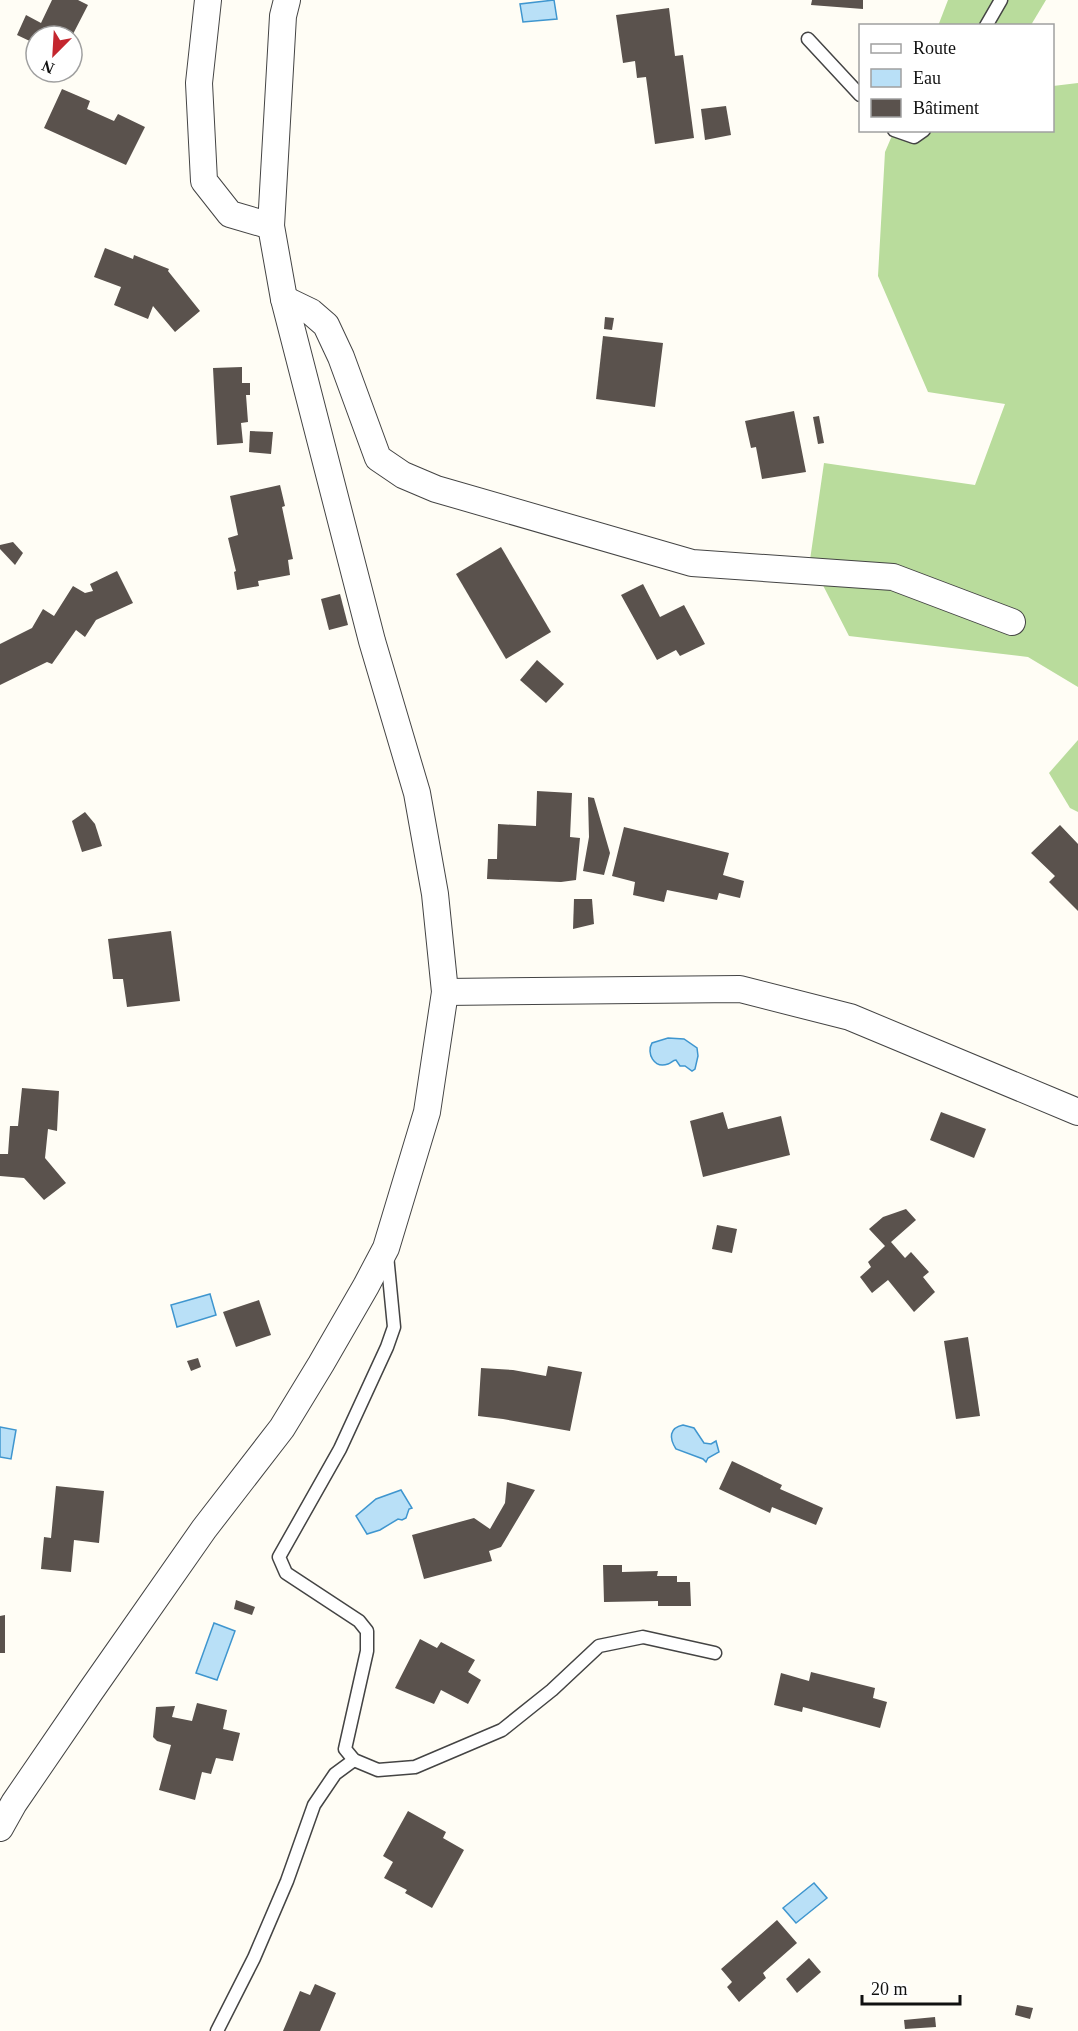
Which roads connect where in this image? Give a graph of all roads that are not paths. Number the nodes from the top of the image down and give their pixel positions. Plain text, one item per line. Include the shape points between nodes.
1 (208, 0) edge
2 (287, 0) edge
3 (1001, 0) edge
4 (987, 24) edge
5 (808, 39) dead end
6 (859, 93) edge
7 (900, 132) edge
8 (921, 132) edge
9 (271, 226) junction
10 (284, 299) junction
11 (1012, 622) dead end
12 (445, 992) junction
13 (1078, 1112) edge
14 (386, 1248) junction
15 (715, 1653) dead end
16 (354, 1760) junction
17 (0, 1828) edge
18 (217, 2031) edge

1 - 9 street via 199,84 204,181 230,214
2 - 9 street
3 - 4 lane
5 - 6 lane
7 - 8 lane via 914,137
9 - 10 street
10 - 11 street via 311,312 326,325 378,458 404,475 436,489 692,562 893,577
10 - 12 street via 372,642 417,793 435,894
12 - 13 street via 740,989 850,1017
12 - 14 street via 427,1112
14 - 16 lane via 394,1327 340,1449 279,1557 286,1573 359,1621 367,1631 367,1651 345,1749
14 - 17 street via 282,1428 190,1548
15 - 16 lane via 643,1637 599,1646 502,1730 415,1767 378,1770
16 - 18 lane via 335,1774 314,1806 254,1958

